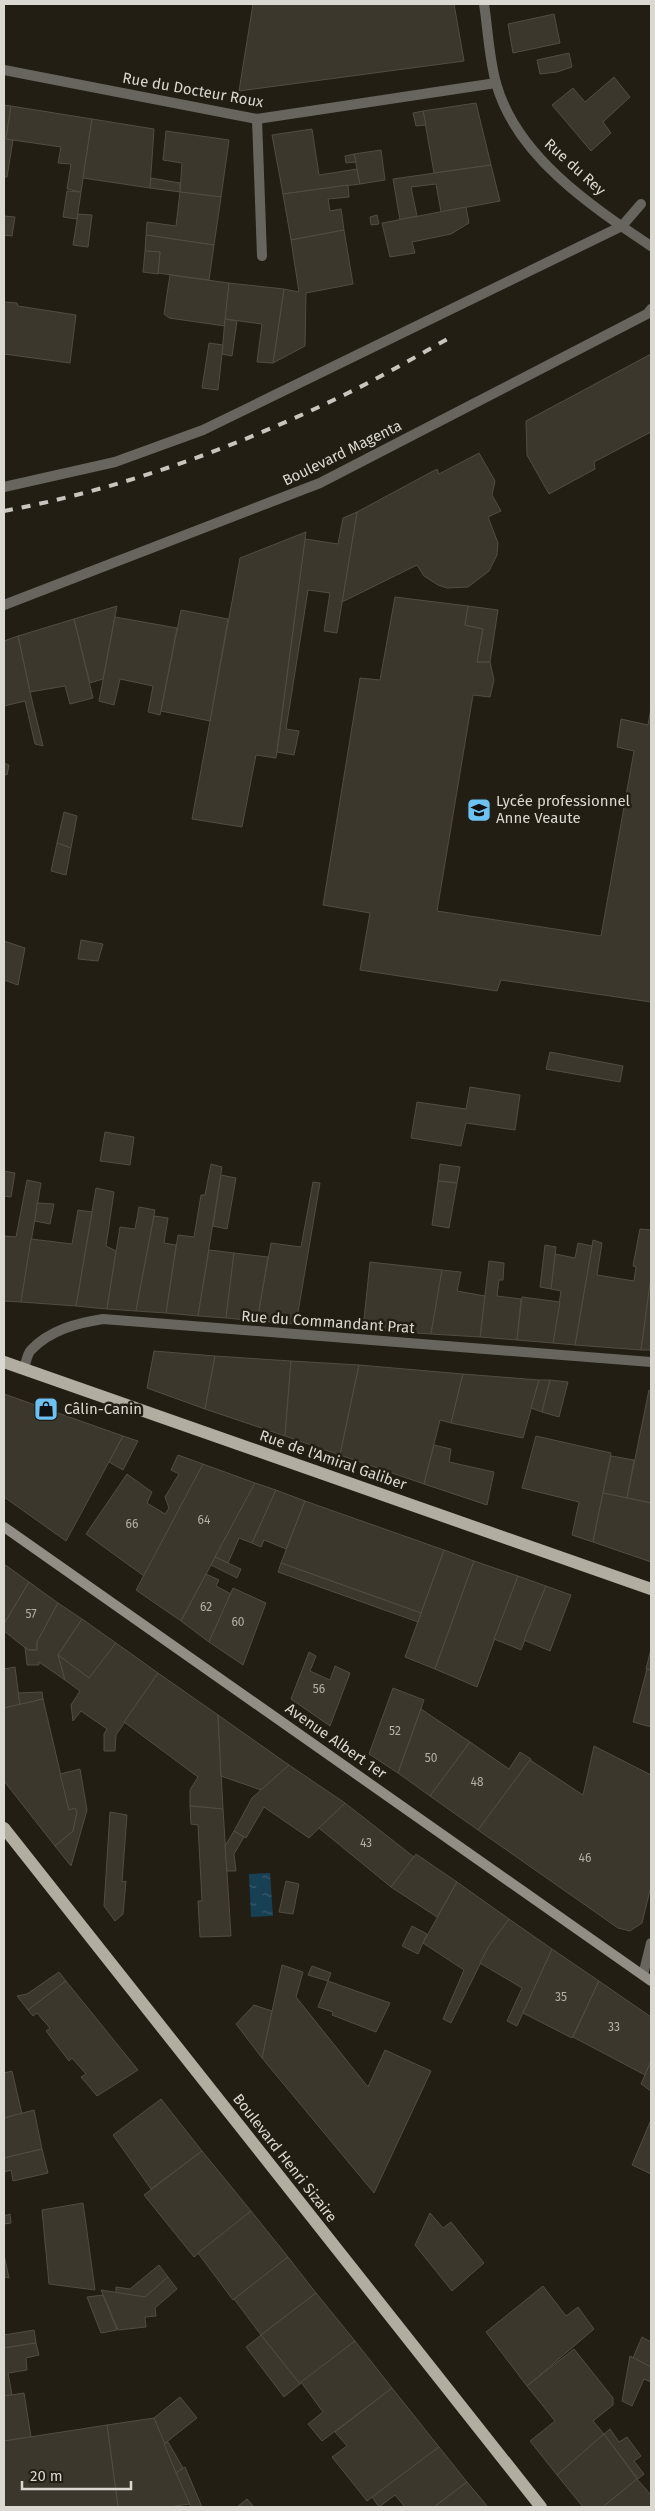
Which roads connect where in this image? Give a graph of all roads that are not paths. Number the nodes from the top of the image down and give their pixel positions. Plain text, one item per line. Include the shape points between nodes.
1 (484, 4) edge
2 (4, 70) edge
3 (496, 83) junction
4 (257, 119) junction
5 (641, 204) dead end
6 (622, 226) junction
7 (651, 246) edge
8 (262, 256) dead end
9 (651, 309) edge
10 (4, 487) edge
11 (4, 606) edge
12 (4, 1362) edge
13 (651, 1362) edge
14 (24, 1368) junction
15 (4, 1527) edge
16 (651, 1589) edge
17 (4, 1828) edge
18 (651, 1943) edge
19 (647, 1978) edge
20 (541, 2507) edge

1 - 3 street, Rue du Rey
2 - 4 street, Rue du Docteur Roux
3 - 4 street, Rue du Docteur Roux
3 - 6 street, Rue du Rey via 510,117 535,153 575,190
4 - 8 street
5 - 6 street
6 - 7 street, Rue du Rey
6 - 10 street via 203,430 115,462
9 - 11 street, Boulevard Magenta via 638,319 320,483
12 - 14 main road, Rue de l'Amiral Galiber
13 - 14 street, Rue du Commandant Prat via 103,1319 78,1323 54,1333 30,1351
14 - 16 main road, Rue de l'Amiral Galiber
15 - 19 street, Avenue Albert 1er
17 - 20 main road, Boulevard Henri Sizaire
18 - 19 street

